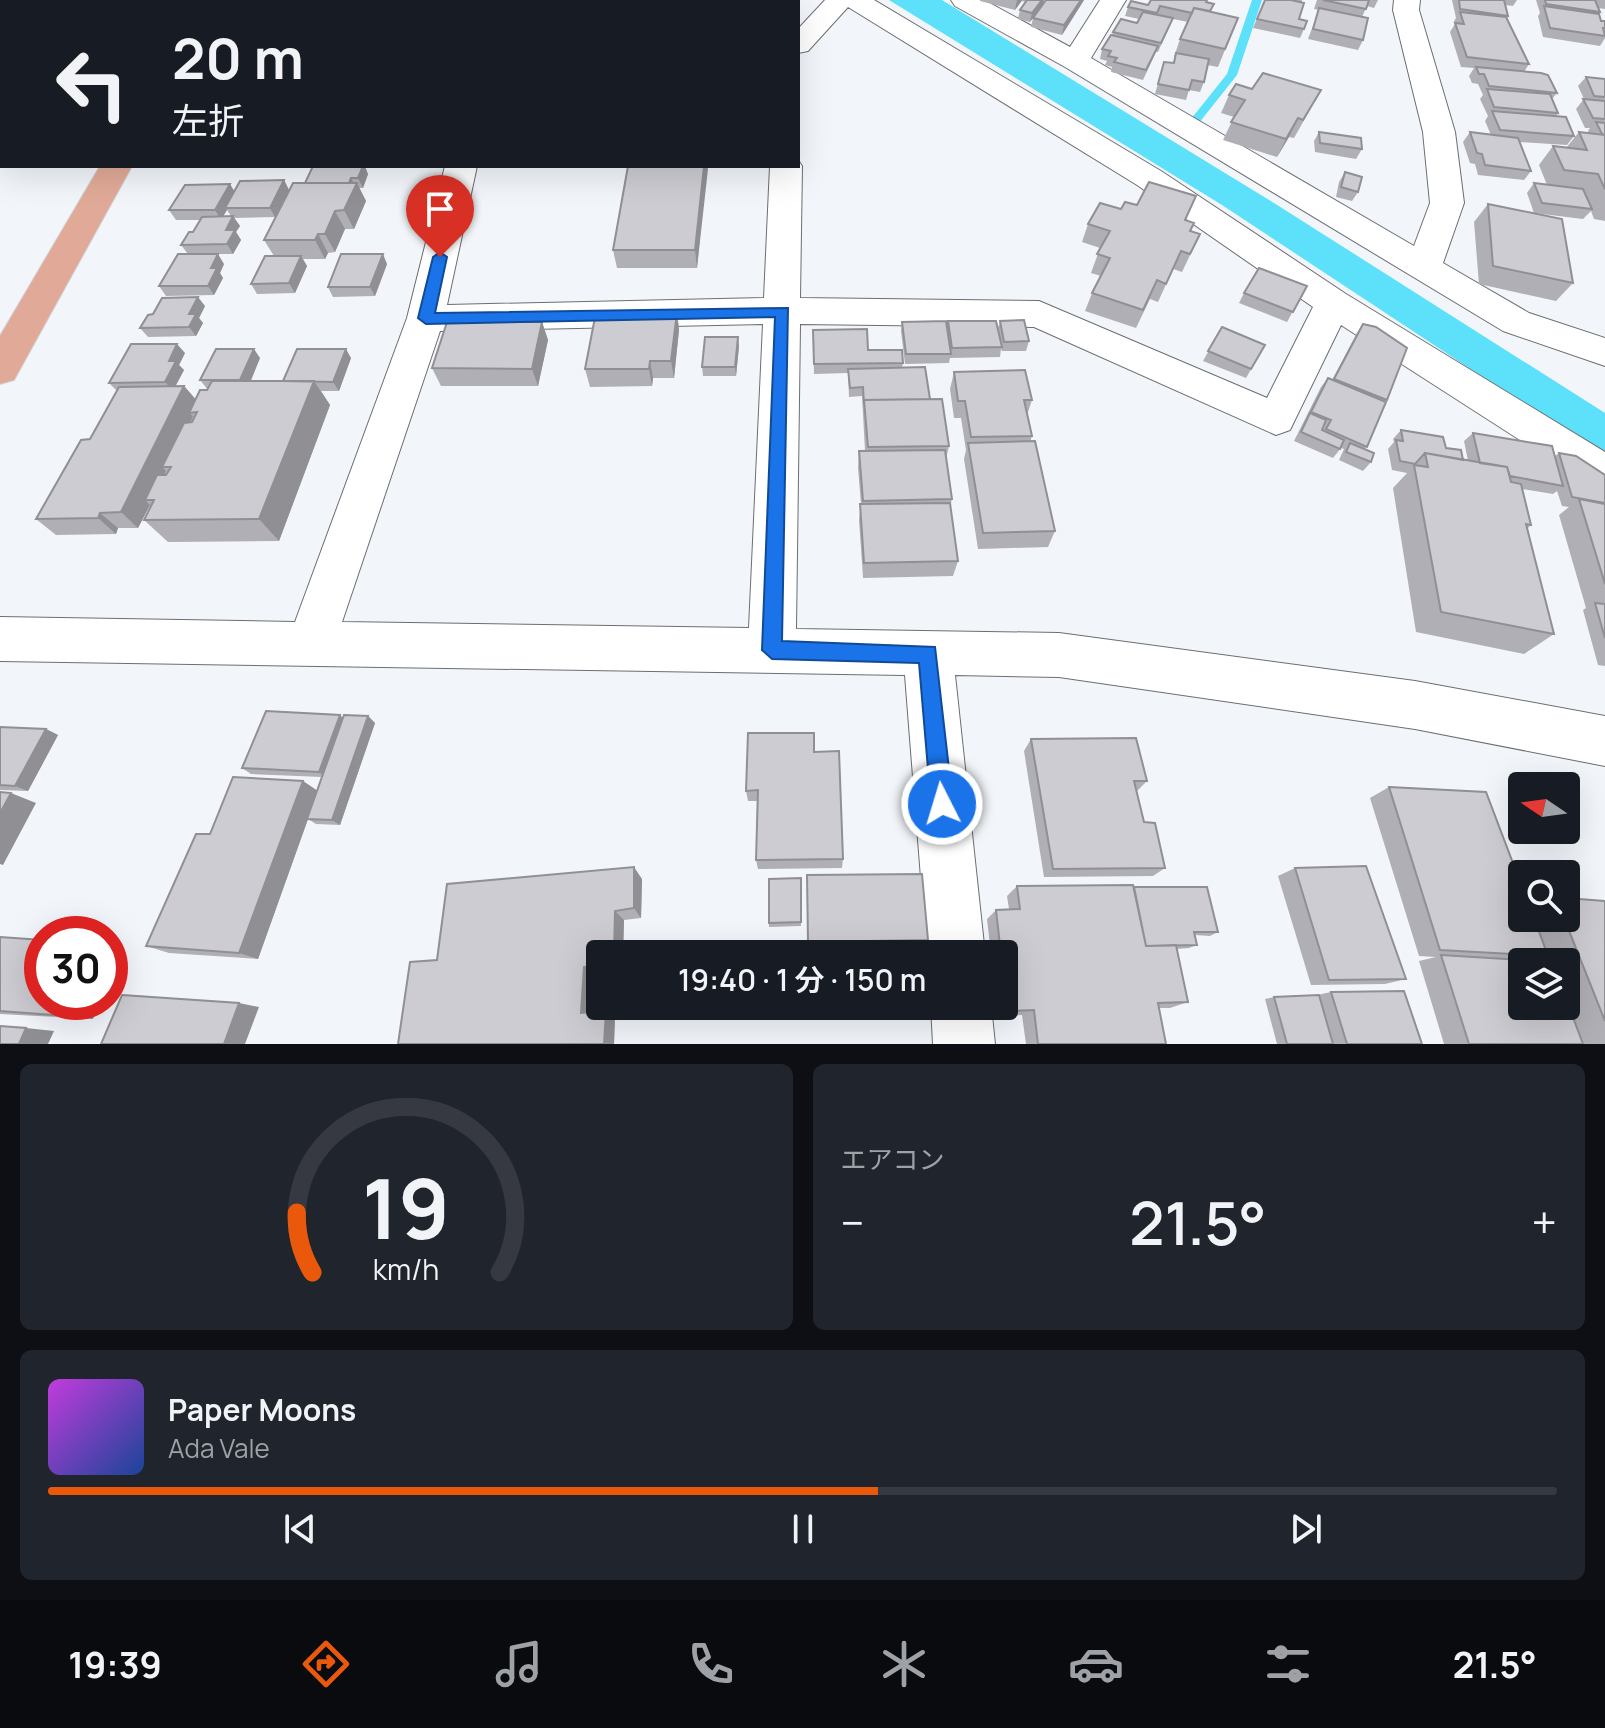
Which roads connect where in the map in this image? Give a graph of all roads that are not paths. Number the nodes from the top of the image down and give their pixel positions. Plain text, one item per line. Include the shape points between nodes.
1 (840, 0) edge
2 (855, 0) edge
3 (964, 0) edge
4 (1113, 0) edge
5 (1407, 0) edge
6 (800, 43) edge
7 (1075, 61) junction
8 (115, 168) edge
9 (461, 168) edge
10 (786, 168) edge
11 (1424, 266) junction
12 (1333, 303) junction
13 (783, 311) junction
14 (426, 318) junction
15 (1605, 352) edge
16 (0, 370) edge
17 (1605, 473) edge
18 (0, 639) edge
19 (311, 643) junction
20 (772, 650) junction
21 (928, 654) junction
22 (1605, 741) edge
23 (955, 940) edge
24 (962, 1020) edge
25 (964, 1044) edge

1 - 6 street
2 - 12 street via 1149,178
3 - 7 street
4 - 7 street
5 - 11 street via 1439,132 1447,203
7 - 11 street
8 - 16 main road
9 - 14 street
10 - 13 street
11 - 15 street via 1516,322
12 - 13 street via 1276,419 1039,314
12 - 17 street
13 - 14 street
13 - 20 street
14 - 19 street
18 - 19 street
19 - 20 street
20 - 21 street
21 - 22 street via 1059,655 1231,677
21 - 23 street
24 - 25 street

